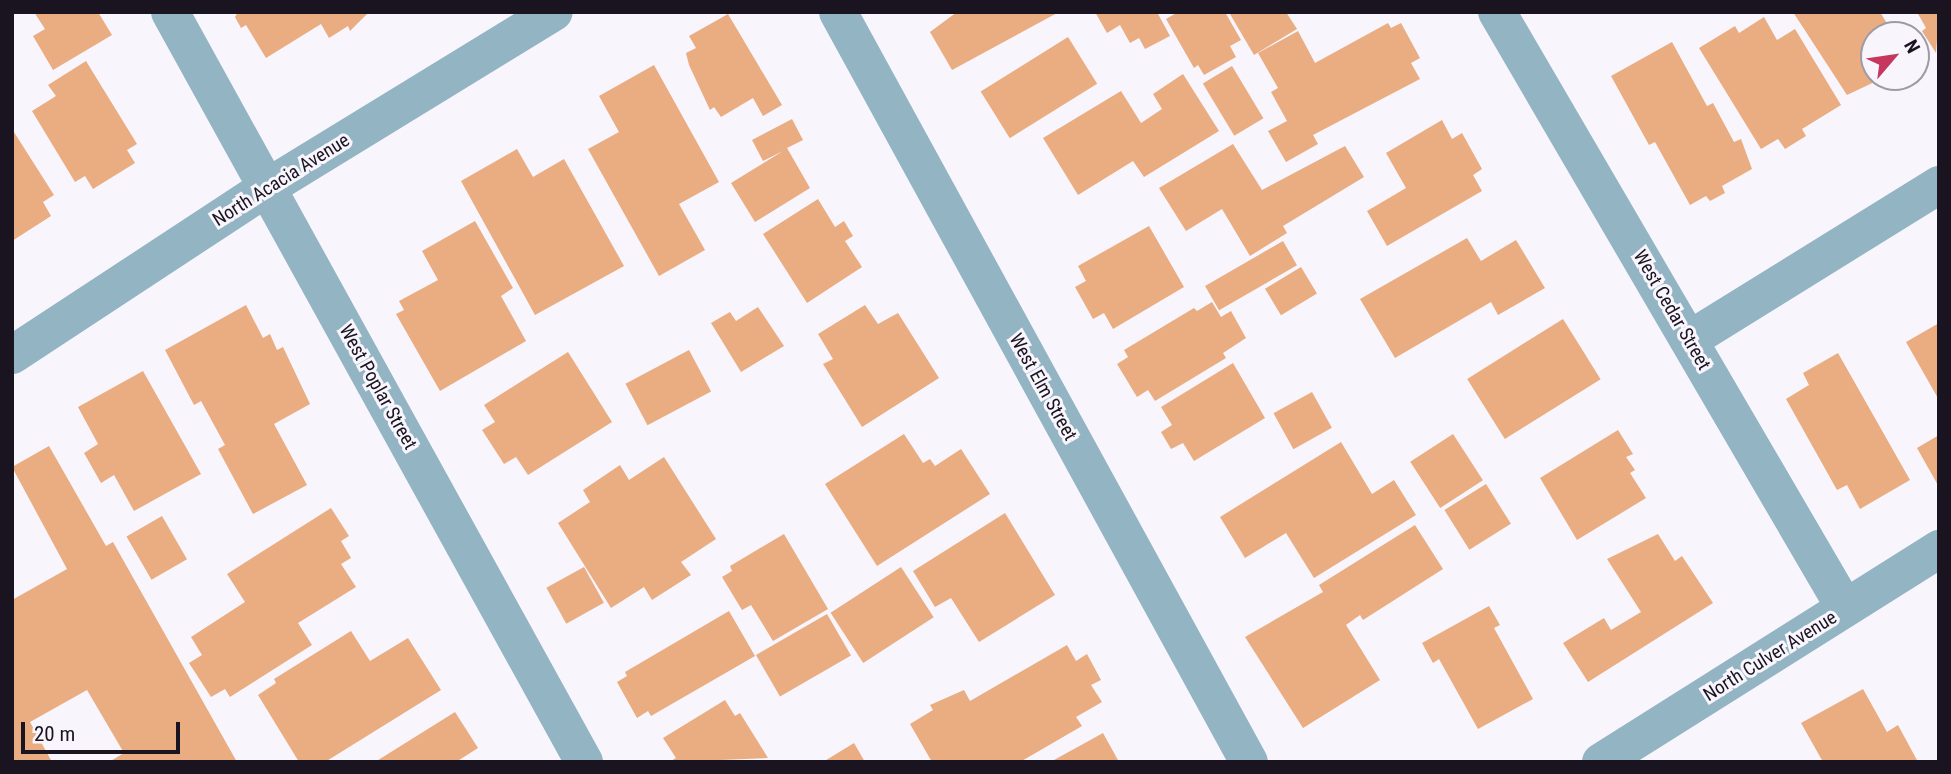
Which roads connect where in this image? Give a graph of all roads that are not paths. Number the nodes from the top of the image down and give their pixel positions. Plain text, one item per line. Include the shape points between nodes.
1 (170, 12) edge
2 (554, 12) edge
3 (838, 12) edge
4 (1497, 12) edge
5 (1939, 185) edge
6 (268, 187) junction
7 (1689, 340) junction
8 (12, 355) edge
9 (1939, 549) edge
10 (1845, 608) junction
11 (584, 762) edge
12 (1249, 762) edge
13 (1601, 762) edge

1 - 6 street, West Poplar Street
2 - 6 street, North Acacia Avenue
3 - 12 street, West Elm Street
4 - 7 street, West Cedar Street
5 - 7 street
6 - 8 street, North Acacia Avenue
6 - 11 street, West Poplar Street
7 - 10 street, West Cedar Street
9 - 10 street, North Culver Avenue
10 - 13 street, North Culver Avenue

